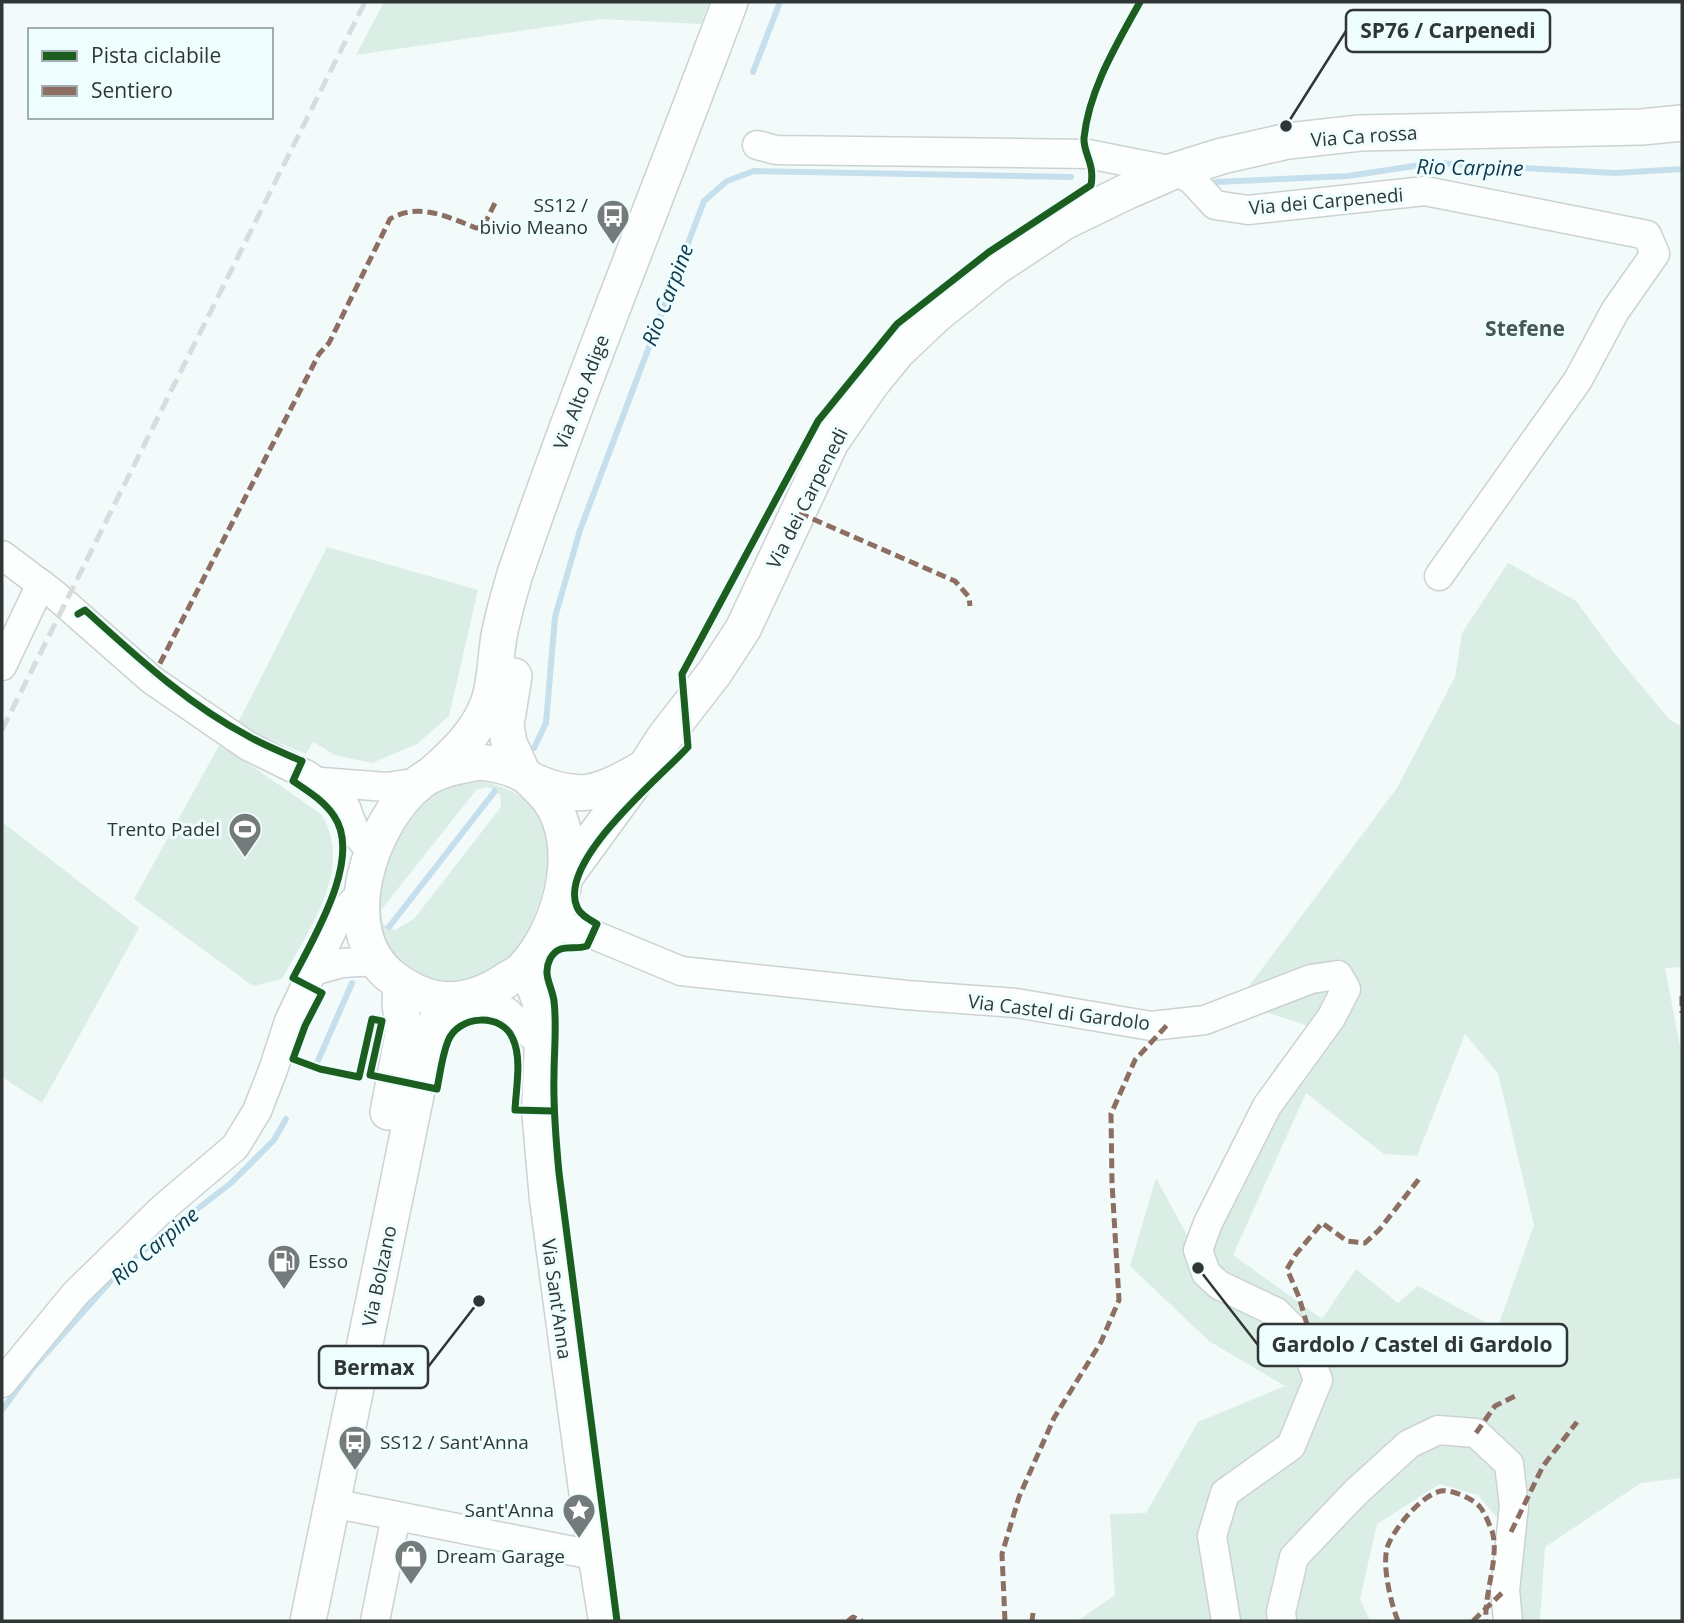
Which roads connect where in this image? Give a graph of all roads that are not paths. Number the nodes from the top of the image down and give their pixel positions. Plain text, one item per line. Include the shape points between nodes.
1 (730, 2) edge
2 (752, 2) edge
3 (1682, 123) edge
4 (757, 145) dead end
5 (1174, 171) junction
6 (2, 555) edge
7 (1439, 576) dead end
8 (41, 584) junction
9 (2, 666) edge
10 (646, 766) junction
11 (527, 777) junction
12 (426, 778) junction
13 (321, 782) junction
14 (373, 854) junction
15 (563, 885) junction
16 (362, 894) junction
17 (566, 928) junction
18 (531, 959) junction
19 (313, 971) junction
20 (389, 973) junction
21 (477, 997) junction
22 (539, 1042) junction
23 (428, 1154) dead end
24 (374, 1298) junction
25 (2, 1383) edge
26 (332, 1503) junction
27 (396, 1516) junction
28 (593, 1555) junction
29 (285, 1621) edge
30 (308, 1621) edge
31 (375, 1621) edge
32 (603, 1621) edge
33 (1226, 1621) edge
34 (1282, 1621) edge
35 (1507, 1621) edge

1 - 12 main road, Via Alto Adige via 514,578 488,704 455,755
2 - 11 main road, Via Alto Adige via 546,550 522,631 506,725 509,743
3 - 5 main road, Via Ca rossa via 1360,134 1288,141
4 - 5 street, Via Ca rossa via 776,150 1088,154
5 - 7 street, Via dei Carpenedi via 1191,179 1215,205 1248,210 1425,191 1647,235 1655,254 1615,311 1578,380
5 - 10 main road, Via dei Carpenedi via 1064,222 996,267 898,351 831,442 743,629
6 - 8 street
8 - 9 street
8 - 13 street via 152,681 248,746
10 - 11 main road, Via dei Carpenedi via 610,788 588,793 551,789
10 - 15 main road, Via dei Carpenedi
11 - 12 main road via 501,765 480,762 453,766
11 - 15 main road via 547,796 559,817 566,840
12 - 13 street via 387,787
12 - 14 main road via 395,806
13 - 14 street via 336,794 355,832
14 - 16 main road
15 - 17 main road
16 - 19 street via 340,916
16 - 20 main road via 360,916
17 - 18 main road
17 - 33 street, Via Castel di Gardolo via 681,971 1016,1003 1152,1026 1205,1020 1311,979 1338,975 1346,989 1331,1018 1267,1106 1198,1250 1206,1273 1219,1285 1276,1312 1303,1339 1318,1380 1291,1446 1225,1493 1212,1536
18 - 21 main road
18 - 22 street, Via Sant'Anna
19 - 20 street via 342,963
19 - 25 street via 289,1021 257,1111 234,1147 75,1294
20 - 21 main road via 430,997
20 - 29 main road, Via Bolzano via 404,1029
21 - 22 street via 508,1012
21 - 24 main road, Via Bolzano via 442,1014 429,1032
22 - 28 street, Via Sant'Anna via 536,1110 544,1200
23 - 24 main road via 419,1162 397,1266
24 - 26 main road, Via Bolzano
26 - 27 street
26 - 30 main road, Via Bolzano
27 - 28 street
27 - 31 street
28 - 32 street, Via Sant'Anna
34 - 35 street via 1294,1557 1409,1444 1438,1430 1476,1433 1509,1464 1514,1506 1505,1590

